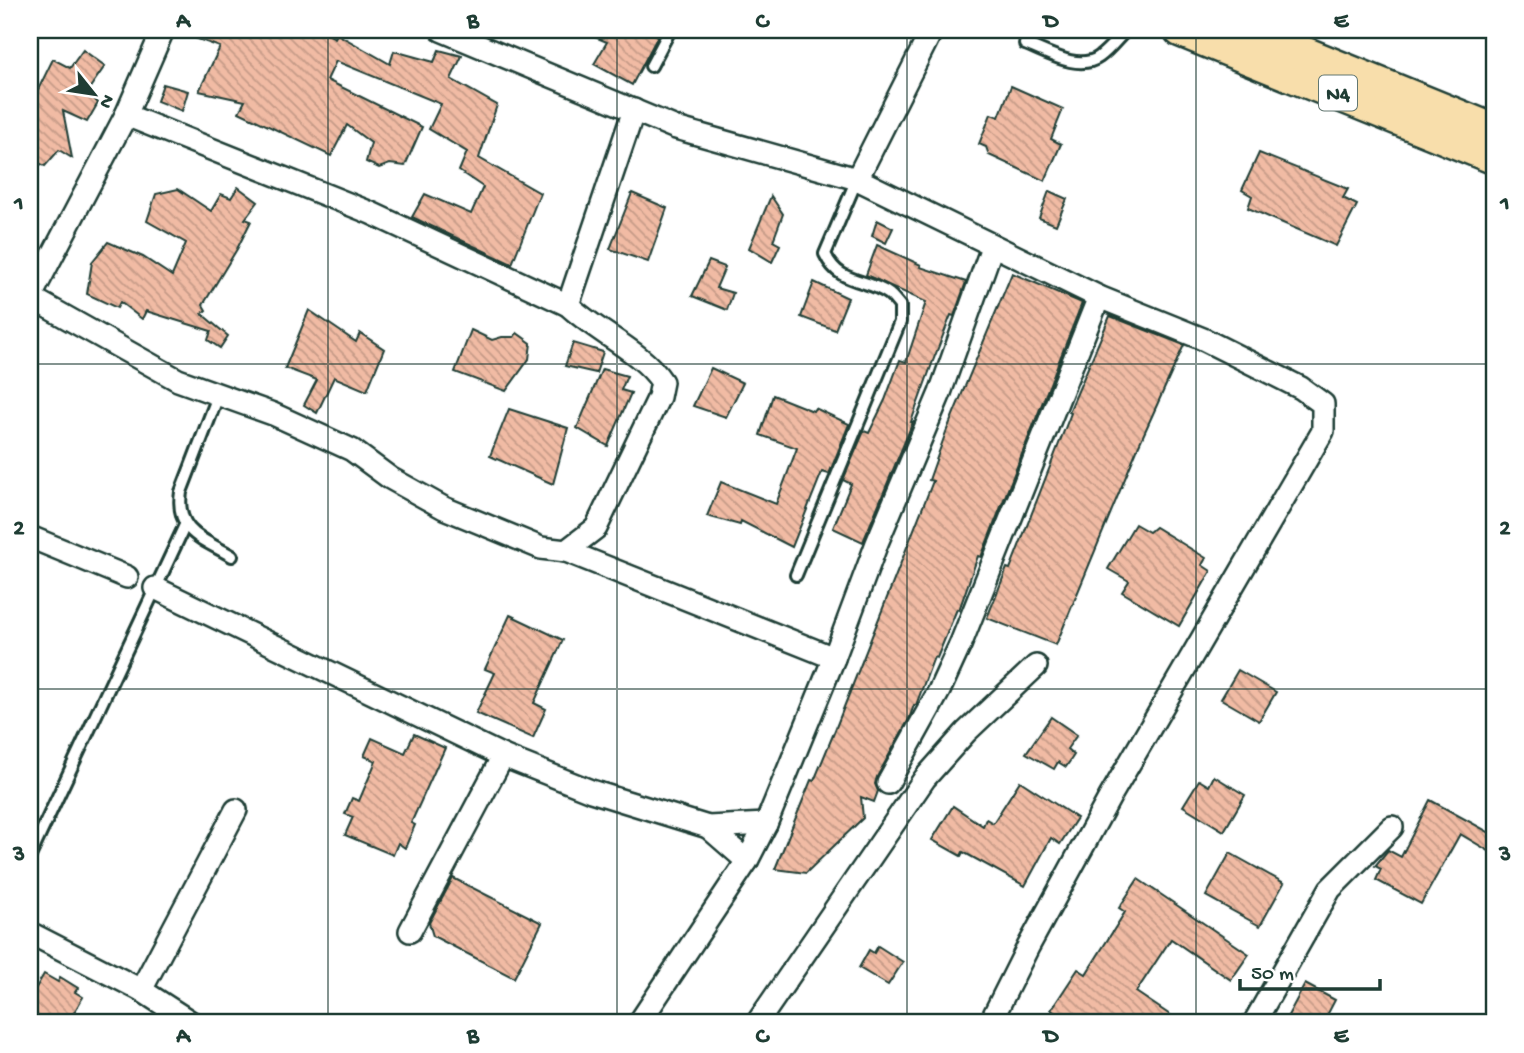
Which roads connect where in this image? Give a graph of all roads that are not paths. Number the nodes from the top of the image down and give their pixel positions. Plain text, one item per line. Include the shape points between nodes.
1 (163, 30) edge
2 (441, 30) edge
3 (670, 30) edge
4 (932, 30) edge
5 (1126, 30) edge
6 (1181, 30) edge
7 (1246, 30) edge
8 (1025, 44) dead end
9 (651, 66) dead end
10 (634, 110) junction
11 (126, 115) junction
12 (1494, 131) edge
13 (1494, 157) edge
14 (857, 179) junction
15 (992, 247) junction
16 (30, 298) edge
17 (1098, 298) junction
18 (568, 305) junction
19 (218, 396) junction
20 (185, 525) junction
21 (30, 537) edge
22 (566, 551) junction
23 (232, 556) dead end
24 (796, 575) dead end
25 (127, 577) dead end
26 (155, 588) junction
27 (834, 659) junction
28 (1036, 666) dead end
29 (503, 756) junction
30 (888, 783) dead end
31 (236, 810) dead end
32 (766, 824) junction
33 (708, 827) junction
34 (1392, 827) dead end
35 (30, 856) edge
36 (747, 861) junction
37 (410, 931) dead end
38 (30, 933) edge
39 (141, 990) junction
40 (192, 1023) edge
41 (639, 1023) edge
42 (757, 1023) edge
43 (991, 1023) edge
44 (1254, 1023) edge

1 - 11 street
2 - 10 street
3 - 9 lane
4 - 14 street
5 - 8 lane via 1099,57 1084,62
6 - 13 highway, N4
7 - 12 highway, N4
10 - 14 street via 676,128
10 - 18 street
11 - 16 street
11 - 18 street via 371,213
14 - 15 street
14 - 24 lane via 825,254 841,274 889,293 901,306 900,322
15 - 17 street
15 - 27 street via 940,393
16 - 19 street via 178,380
17 - 30 street via 961,643
17 - 43 street via 1203,339 1301,388 1323,404 1322,431 1111,795
18 - 22 street via 653,368 662,382 596,527
19 - 20 lane via 181,492 179,508
19 - 22 street via 273,414 352,450 444,508 541,548
20 - 23 lane
20 - 26 lane
21 - 25 street
22 - 27 street
26 - 29 street
26 - 35 lane
27 - 32 street
28 - 42 street via 925,778
29 - 33 street via 591,791
29 - 37 street
31 - 39 street
32 - 33 street
32 - 36 street
33 - 36 street
34 - 44 street via 1331,890
36 - 41 street
38 - 39 street
39 - 40 street

